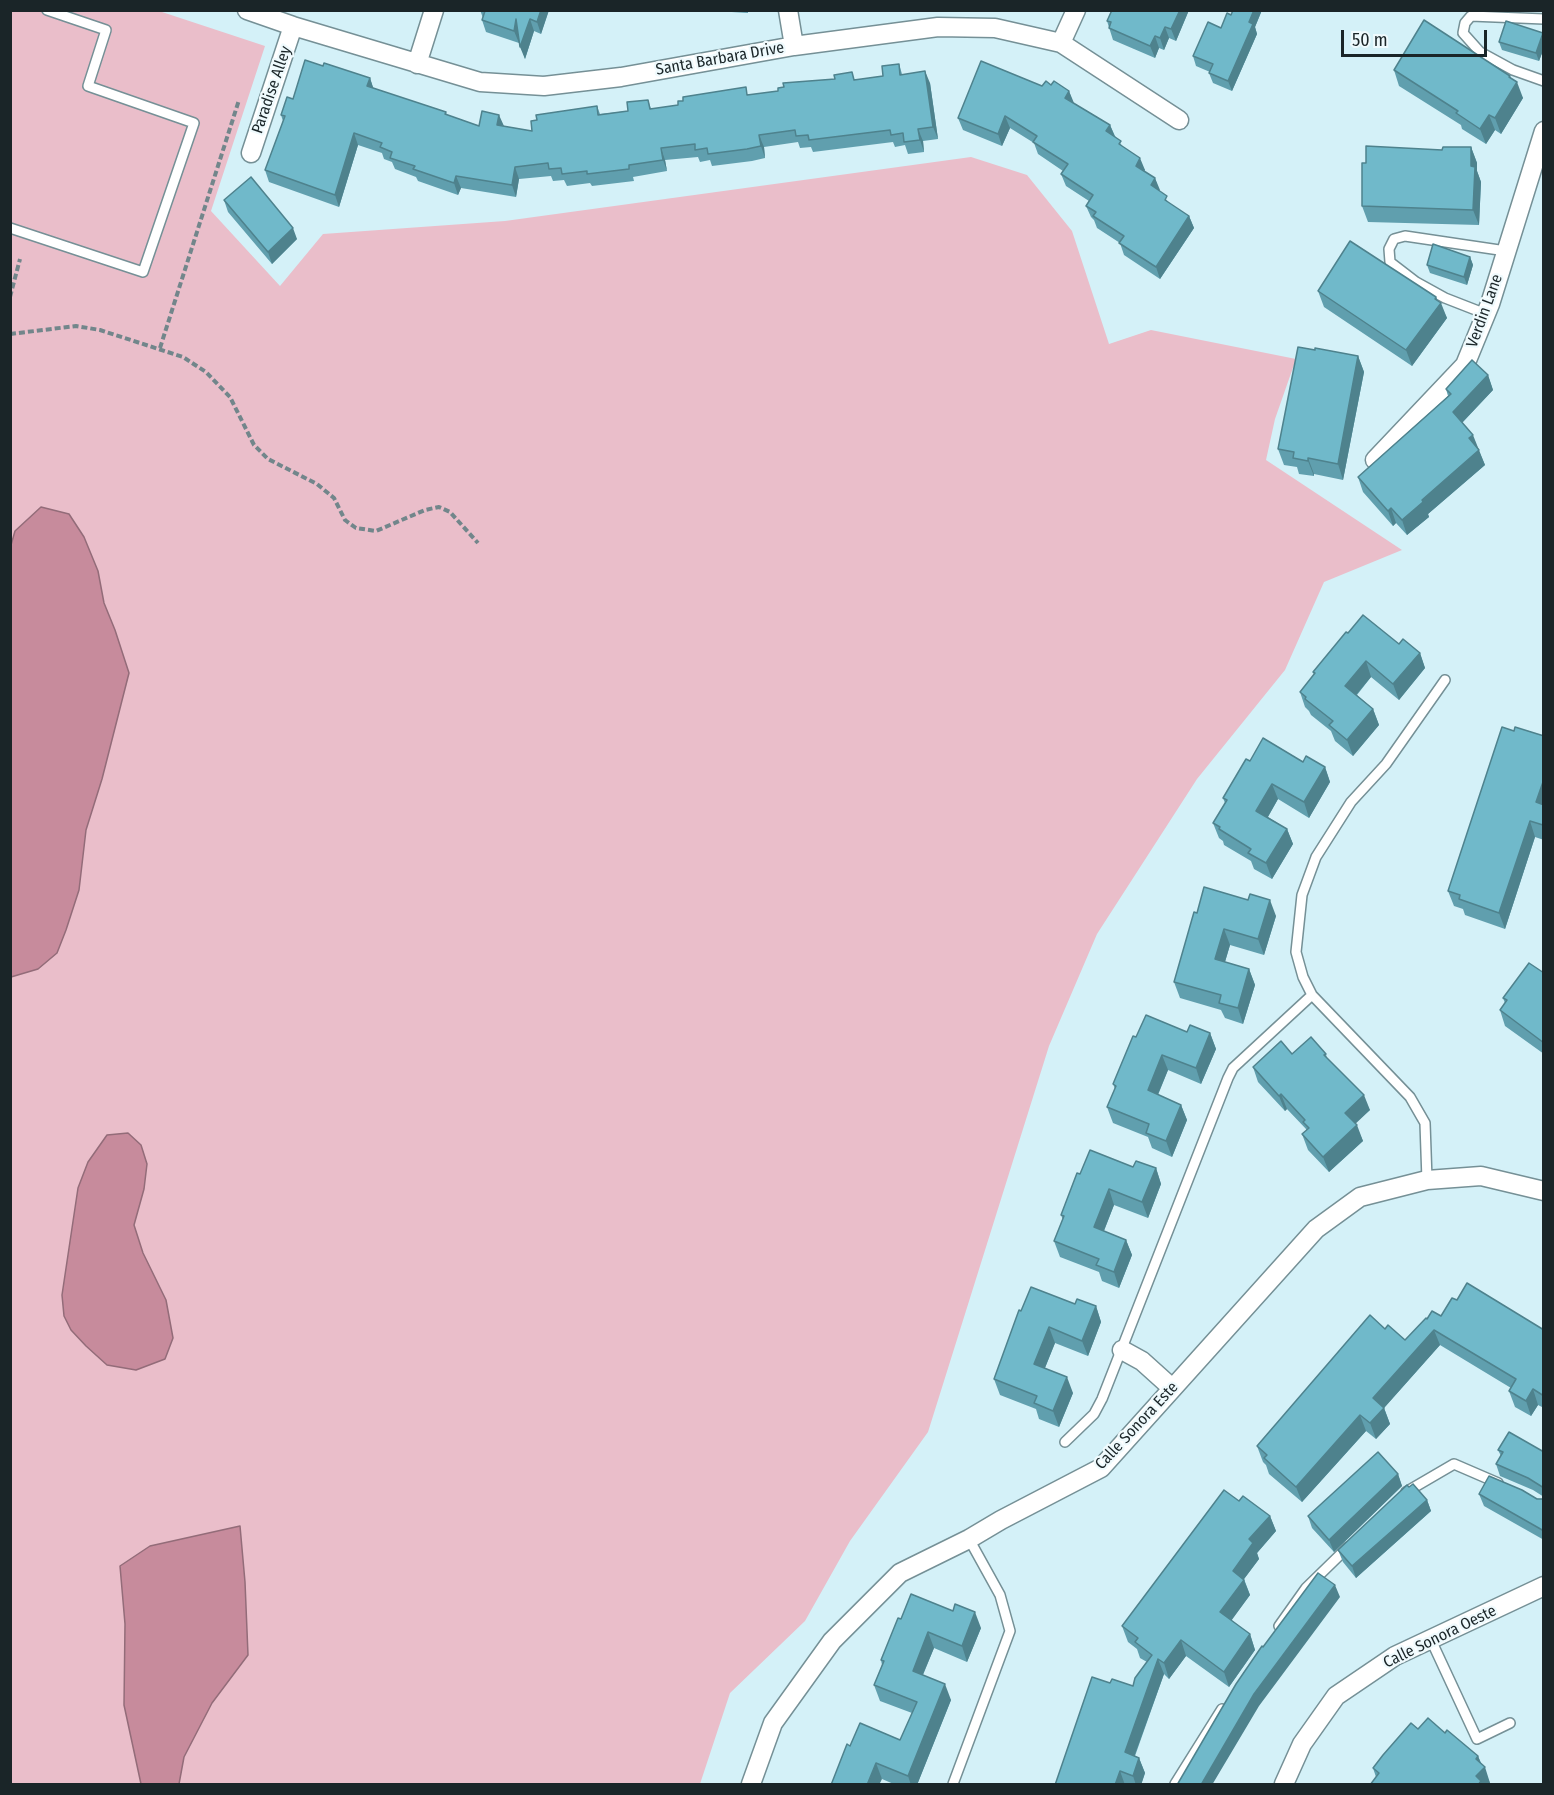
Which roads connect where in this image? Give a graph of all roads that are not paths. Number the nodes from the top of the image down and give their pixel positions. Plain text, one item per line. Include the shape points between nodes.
1 (47, 10) edge
2 (434, 10) edge
3 (788, 10) edge
4 (1076, 10) edge
5 (254, 12) edge
6 (1544, 19) edge
7 (293, 26) junction
8 (1060, 43) junction
9 (794, 46) junction
10 (417, 64) junction
11 (1544, 81) edge
12 (1179, 120) dead end
13 (1544, 131) edge
14 (251, 153) dead end
15 (10, 228) edge
16 (1506, 252) junction
17 (1486, 314) junction
18 (1375, 460) edge
19 (1445, 680) dead end
20 (1312, 995) junction
21 (1427, 1180) junction
22 (1544, 1191) edge
23 (1122, 1350) junction
24 (1172, 1388) junction
25 (1065, 1442) dead end
26 (1508, 1487) edge
27 (1395, 1501) edge
28 (969, 1539) junction
29 (1355, 1540) edge
30 (1544, 1586) edge
31 (1272, 1636) edge
32 (1431, 1640) junction
33 (1226, 1704) edge
34 (1510, 1723) dead end
35 (751, 1785) edge
36 (953, 1785) edge
37 (1175, 1785) edge
38 (1284, 1785) edge

1 - 15 lane via 106,30 88,86 194,123 143,272
2 - 10 street
3 - 9 street
4 - 8 street
5 - 7 street, Santa Barbara Drive
6 - 11 lane via 1471,16 1463,33 1480,51 1513,70
7 - 10 street, Santa Barbara Drive
7 - 14 street, Paradise Alley
8 - 9 street, Santa Barbara Drive via 995,28 938,27
8 - 12 street, Santa Barbara Drive
9 - 10 street, Santa Barbara Drive via 621,77 544,86 480,82
13 - 16 street, Verdin Lane
16 - 17 street, Verdin Lane
16 - 17 lane via 1405,236 1394,239 1389,249 1390,262 1416,282
17 - 18 street, Verdin Lane via 1465,365
19 - 20 lane via 1386,764 1352,802 1316,857 1302,895 1296,952
20 - 21 lane via 1410,1097 1425,1123
20 - 23 lane via 1233,1068
21 - 22 street, Calle Sonora Este via 1481,1176
21 - 24 street, Calle Sonora Este via 1360,1197 1316,1228
23 - 24 street via 1142,1360
23 - 25 lane via 1094,1414
24 - 28 street, Calle Sonora Este via 1101,1468
26 - 27 lane via 1455,1464
28 - 35 street, Calle Sonora Este via 900,1573 832,1641 774,1723
28 - 36 lane via 1000,1595 1010,1631
29 - 31 lane via 1306,1588
30 - 32 street, Calle Sonora Oeste
32 - 34 lane via 1477,1739
32 - 38 street, Calle Sonora Oeste via 1395,1656 1336,1696 1302,1744
33 - 37 lane

